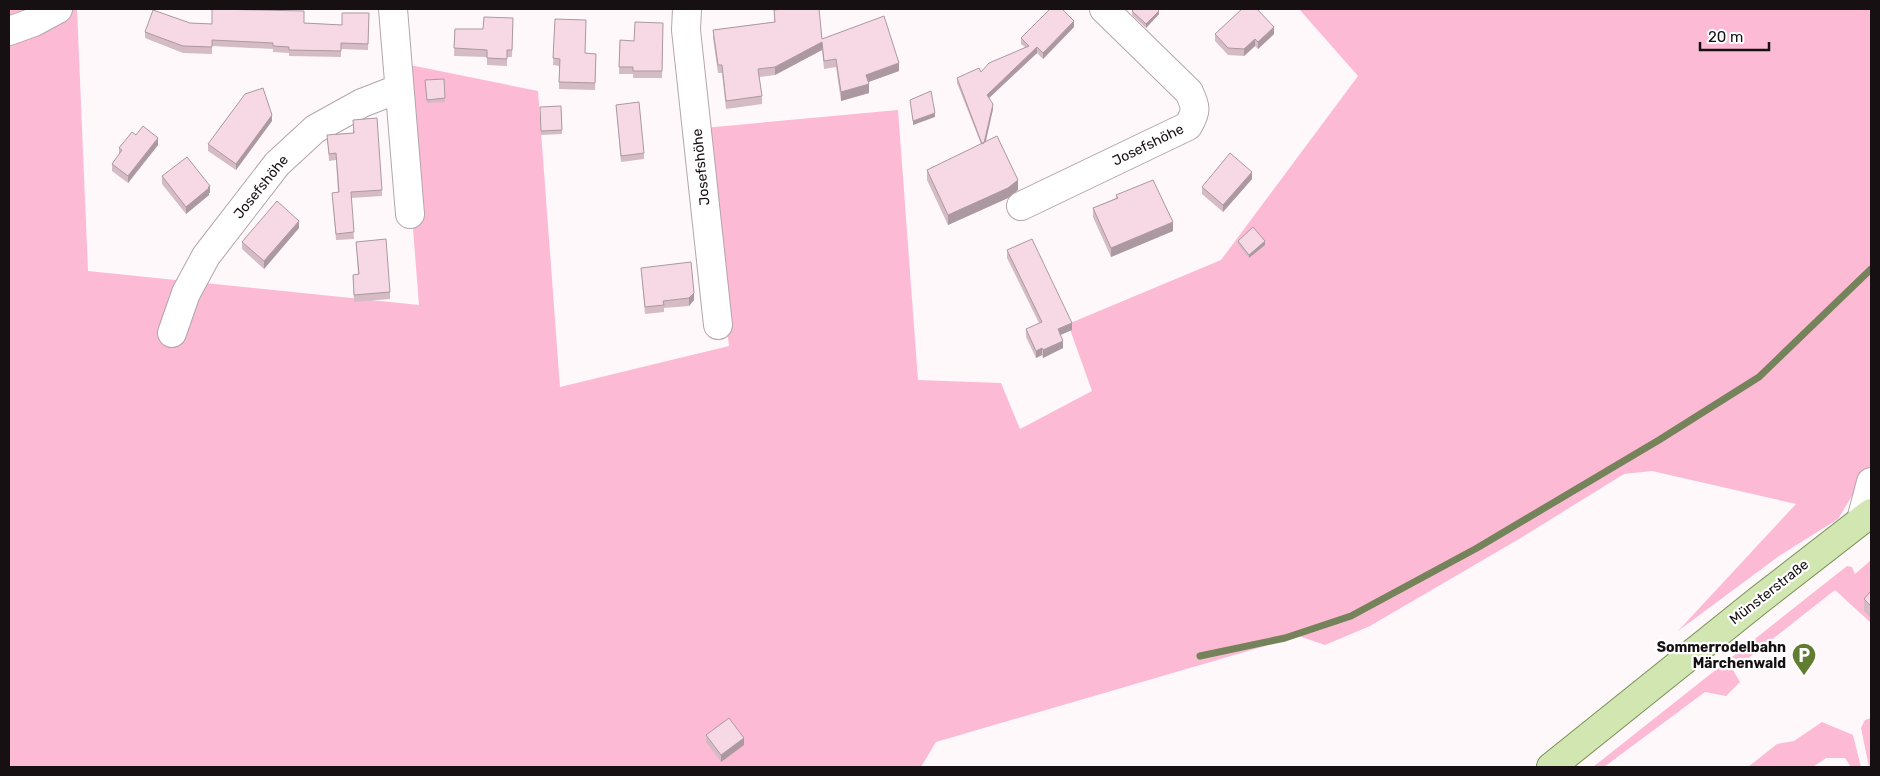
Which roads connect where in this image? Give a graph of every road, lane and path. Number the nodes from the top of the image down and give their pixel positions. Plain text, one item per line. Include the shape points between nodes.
1 (58, 9) edge
2 (393, 9) edge
3 (687, 9) edge
4 (1104, 9) edge
5 (9, 31) edge
6 (398, 89) junction
7 (1021, 206) dead end
8 (410, 214) dead end
9 (718, 325) dead end
10 (172, 334) dead end
11 (1871, 482) edge
12 (1866, 516) edge
13 (1552, 767) edge

1 - 5 street
2 - 6 street
3 - 9 street, Josefshöhe via 686,30
4 - 7 street, Josefshöhe via 1189,92 1195,114 1188,126
6 - 8 street
6 - 10 street, Josefshöhe via 362,103 315,129 277,164 206,256 186,293
11 - 12 street
12 - 13 main road, Münsterstraße

